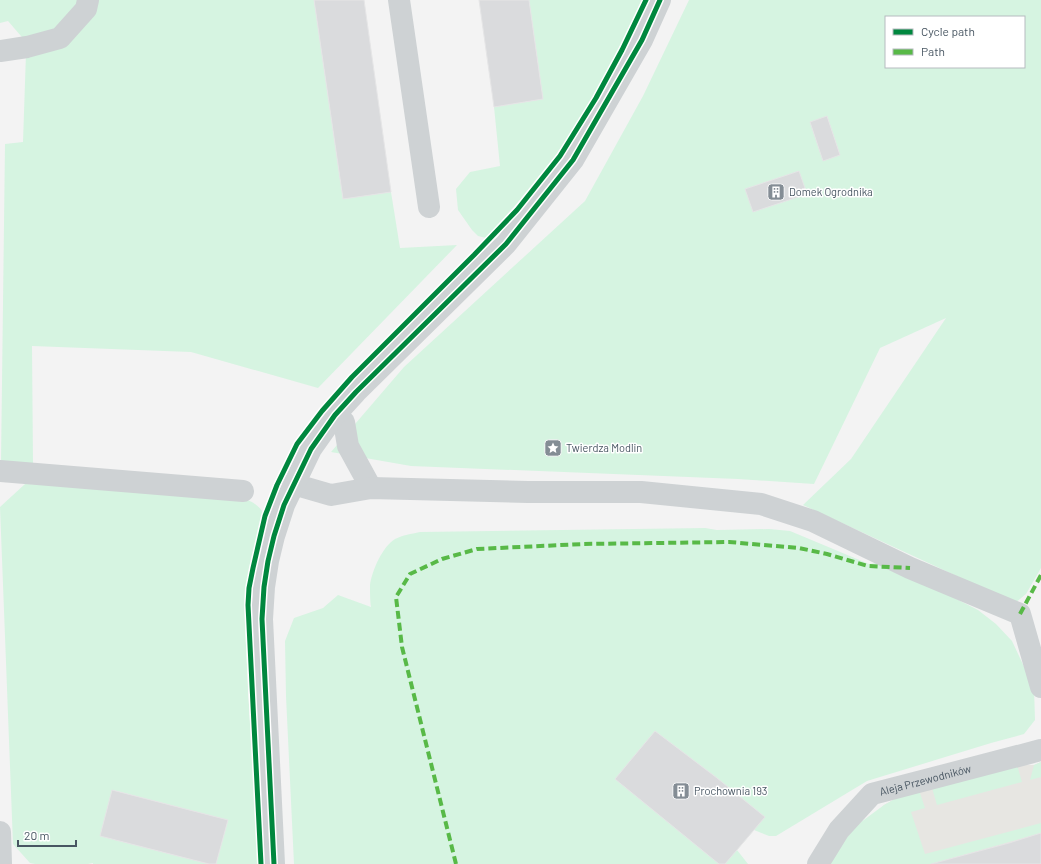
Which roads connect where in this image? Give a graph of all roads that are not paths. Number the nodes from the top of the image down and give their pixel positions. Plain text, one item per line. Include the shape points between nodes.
1 (88, 0) edge
2 (399, 0) edge
3 (660, 0) edge
4 (0, 52) edge
5 (429, 207) dead end
6 (335, 415) junction
7 (0, 471) edge
8 (293, 484) junction
9 (371, 488) junction
10 (243, 491) dead end
11 (1041, 687) edge
12 (1041, 750) edge
13 (0, 832) edge
14 (1, 864) edge
15 (274, 864) edge
16 (818, 864) edge

1 - 4 street via 86,9 60,38
2 - 5 street
3 - 6 street via 642,40 573,160 506,244
6 - 8 street via 310,449
6 - 9 street via 344,422 348,446
7 - 10 street
8 - 9 street via 330,495
8 - 15 street via 284,505 268,561 262,619
9 - 11 street via 641,492 761,504 813,521 910,568 1020,614
12 - 16 street, Aleja Przewodników via 872,794 838,830
13 - 14 street

